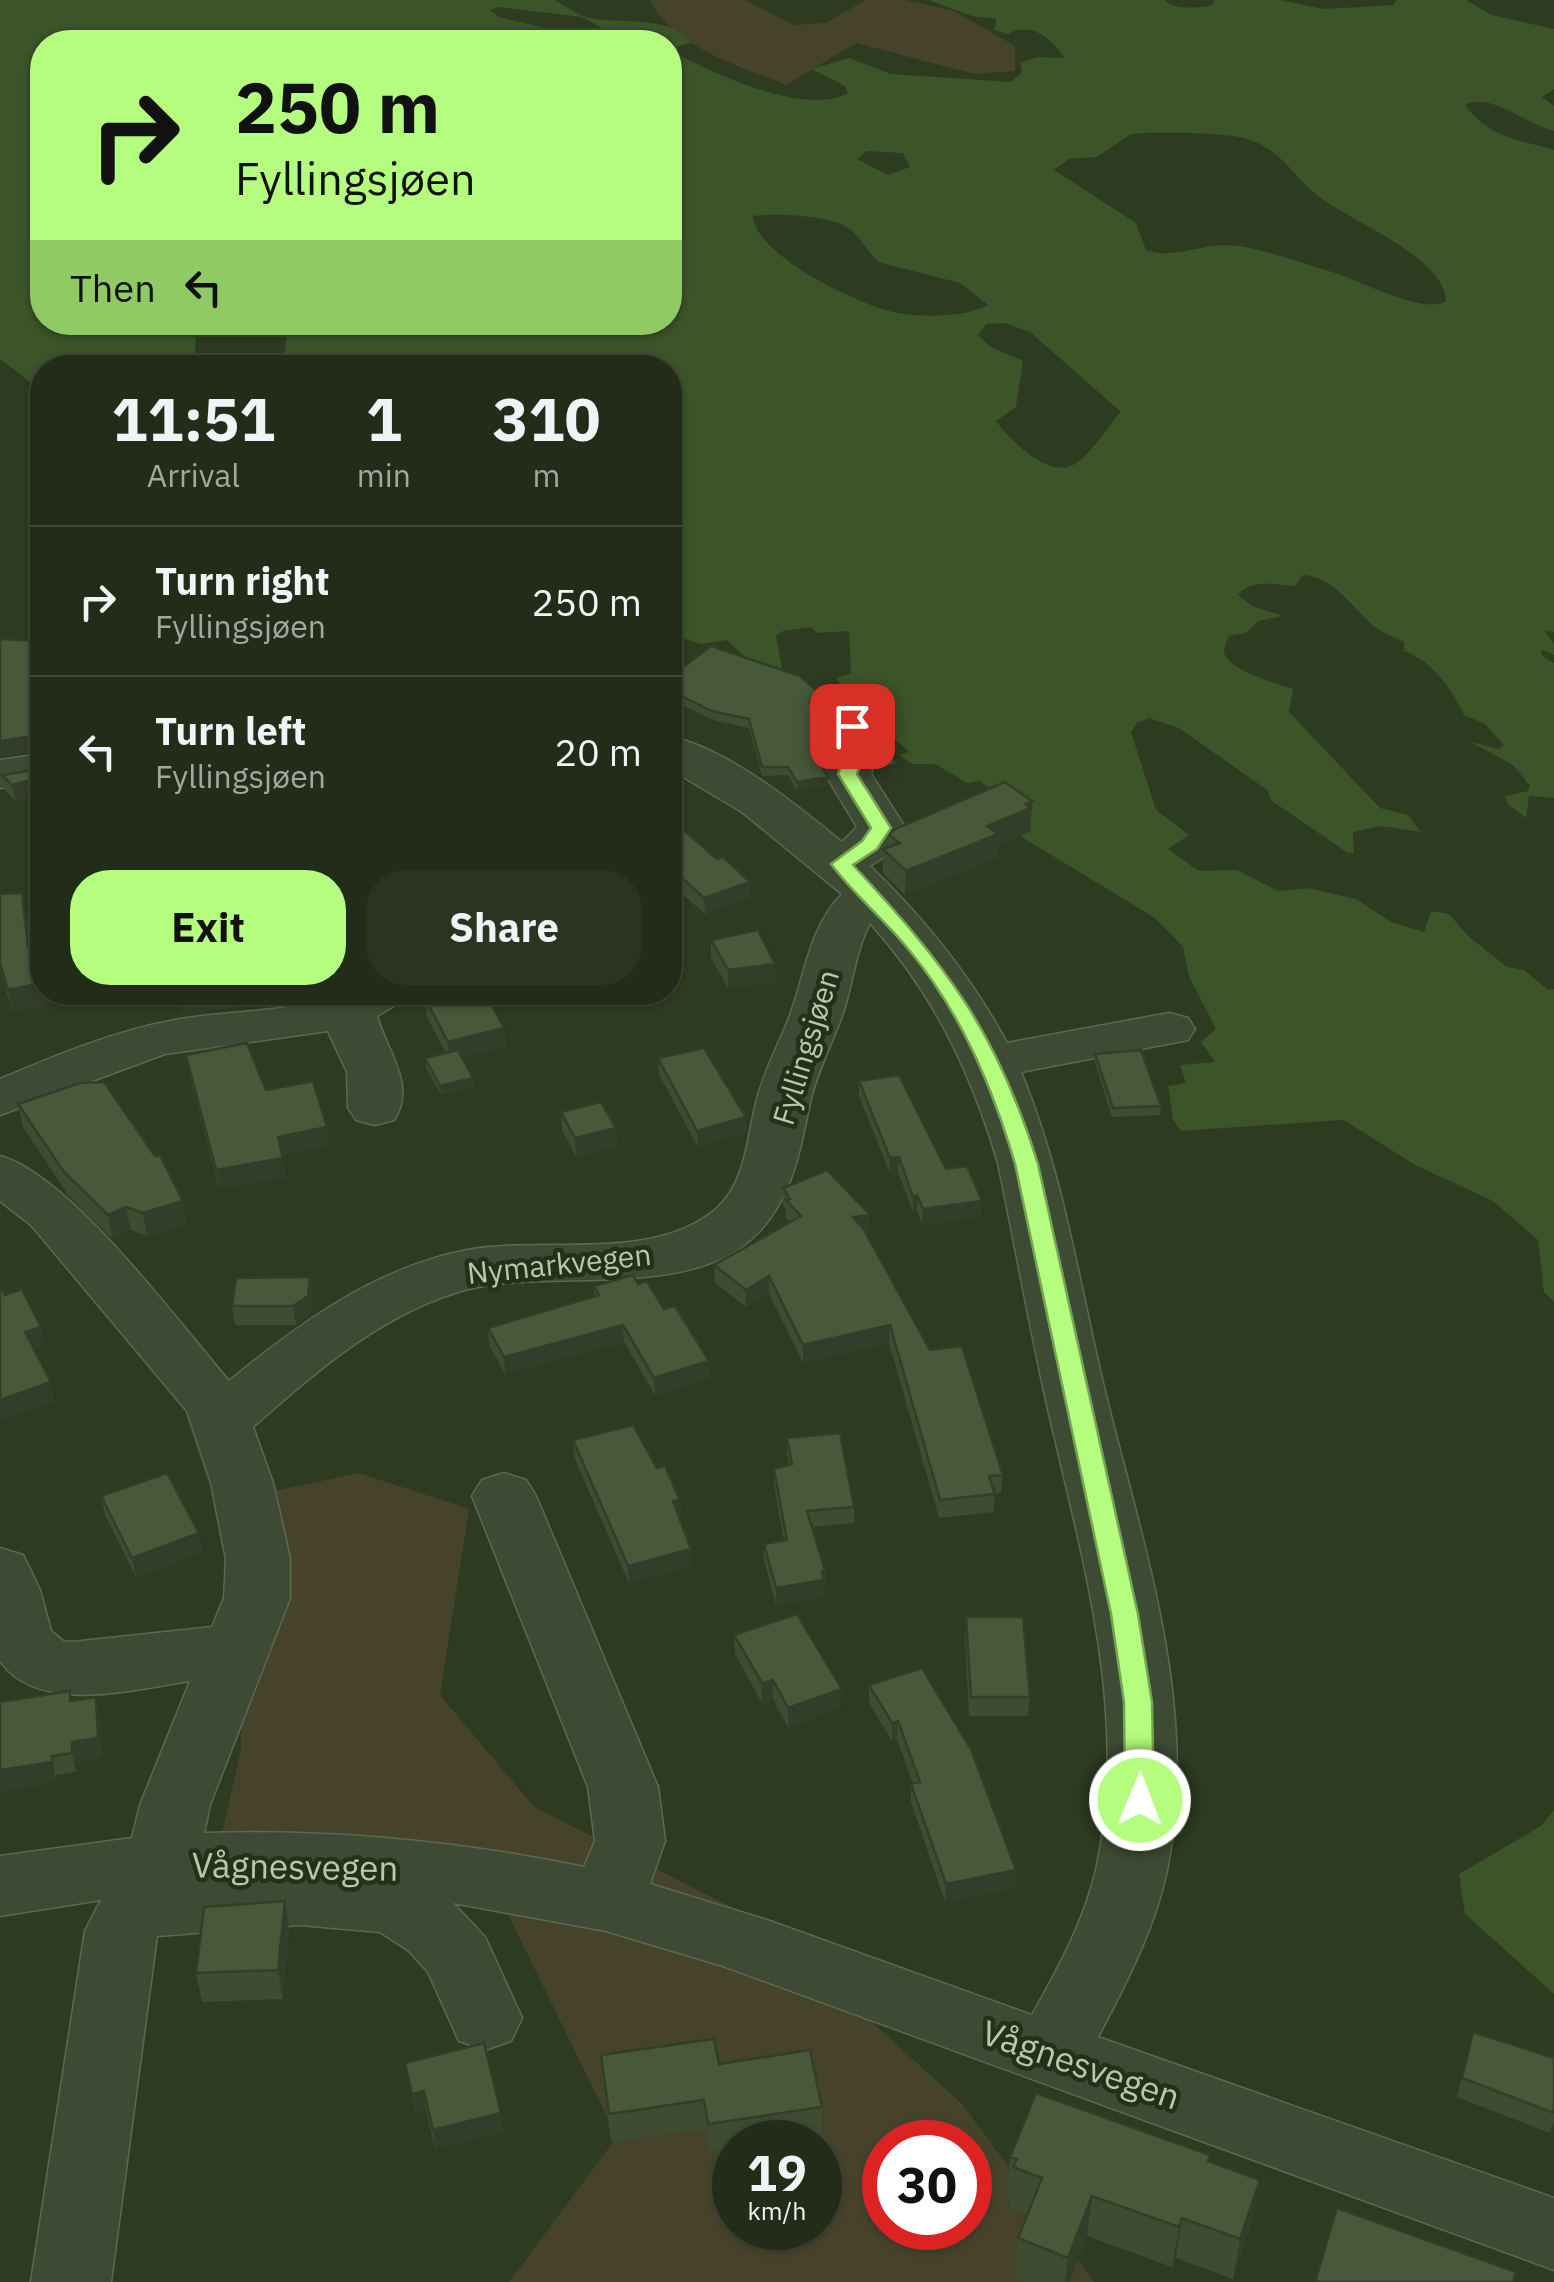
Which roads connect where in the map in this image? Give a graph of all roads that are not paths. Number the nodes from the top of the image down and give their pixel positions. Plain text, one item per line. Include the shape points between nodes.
1 (836, 709) dead end
2 (682, 758) edge
3 (30, 770) edge
4 (0, 774) edge
5 (857, 880) junction
6 (343, 1005) edge
7 (363, 1005) edge
8 (1169, 1029) dead end
9 (990, 1062) junction
10 (0, 1098) edge
11 (375, 1108) dead end
12 (0, 1174) edge
13 (749, 1209) joint
14 (222, 1420) junction
15 (504, 1496) dead end
16 (0, 1572) edge
17 (238, 1650) junction
18 (19, 1665) edge
19 (0, 1886) edge
20 (148, 1886) junction
21 (606, 1902) junction
22 (485, 2018) dead end
23 (1050, 2052) junction
24 (1554, 2234) edge
25 (72, 2278) edge

1 - 5 street, Fyllingsjøen via 856,740 848,774 881,828
2 - 5 street via 788,824
3 - 4 street
5 - 9 street via 942,981
5 - 13 street, Fyllingsjøen via 852,911 788,1084 770,1168
6 - 10 street via 174,1035
7 - 11 street via 354,1029 374,1072
8 - 9 street
9 - 23 street via 1026,1164 1106,1523 1138,1702 1142,1769 1132,1872 1090,1982
12 - 14 street via 50,1212 198,1382
13 - 14 street, Nymarkvegen via 713,1238 660,1255 465,1270 392,1297 296,1356
14 - 17 street via 258,1560 256,1598
15 - 21 street via 623,1786 630,1841
16 - 18 street via 22,1642
17 - 18 street via 64,1668
17 - 20 street
19 - 20 street, Vågnesvegen
20 - 21 street, Vågnesvegen via 358,1862 462,1873
20 - 22 street, Vågnesvegen via 221,1900 342,1896 386,1903 414,1914 447,1942
20 - 25 street via 121,1931
21 - 23 street, Vågnesvegen via 776,1954
23 - 24 street, Vågnesvegen

